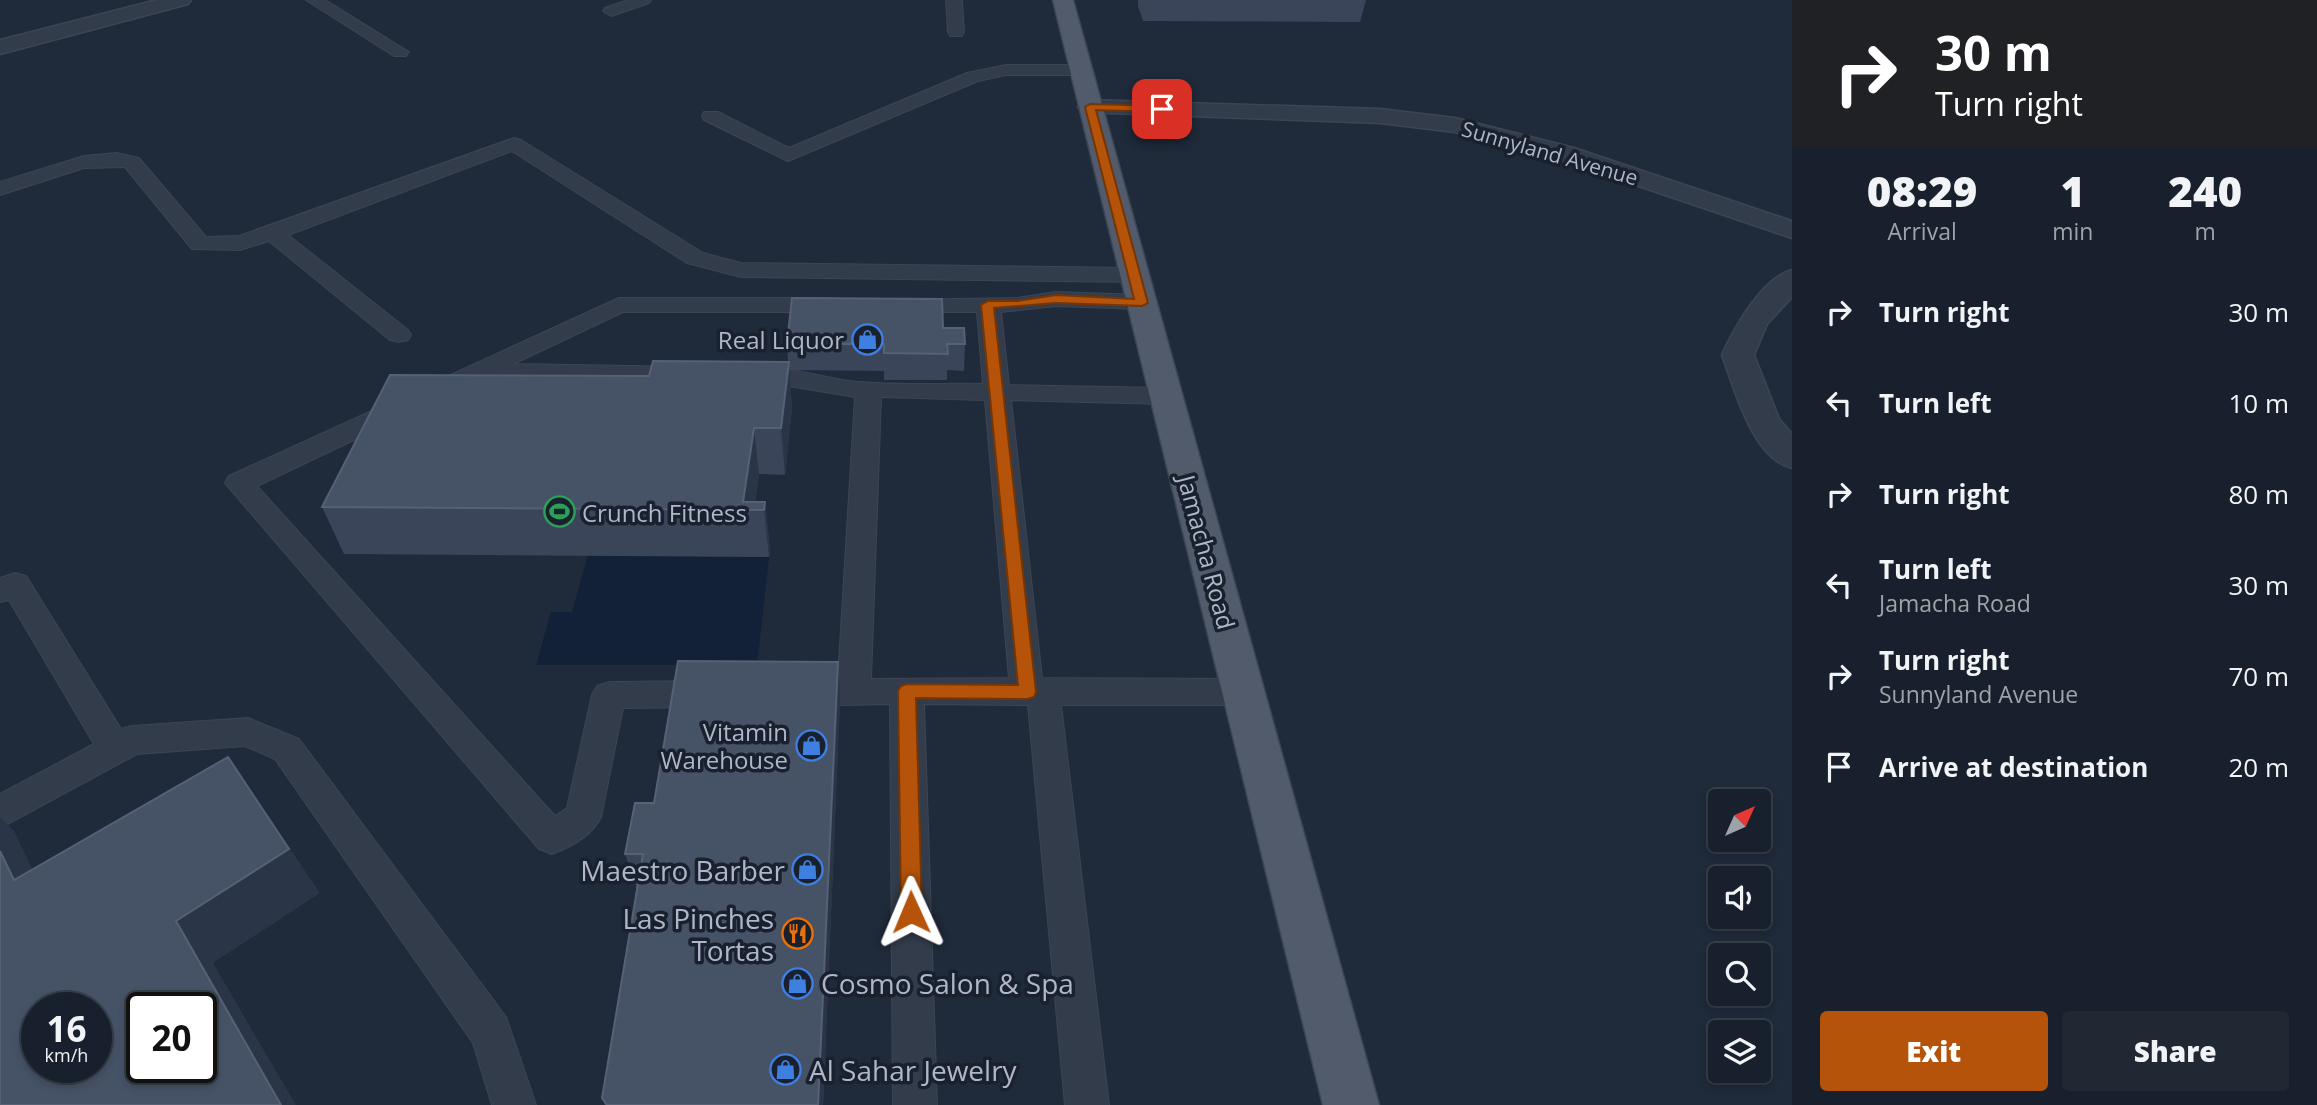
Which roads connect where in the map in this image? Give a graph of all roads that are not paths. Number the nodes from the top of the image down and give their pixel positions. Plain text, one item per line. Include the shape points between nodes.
1 (181, 0) edge
2 (314, 0) edge
3 (643, 0) edge
4 (954, 0) edge
5 (1063, 0) edge
6 (611, 11) dead end
7 (956, 32) dead end
8 (0, 47) edge
9 (400, 52) dead end
10 (1085, 89) junction
11 (711, 116) dead end
12 (0, 189) edge
13 (1792, 230) edge
14 (272, 233) junction
15 (1792, 279) edge
16 (1138, 289) junction
17 (988, 305) junction
18 (399, 335) dead end
19 (478, 371) junction
20 (868, 389) junction
21 (997, 392) junction
22 (1166, 396) junction
23 (1792, 457) edge
24 (0, 591) edge
25 (907, 691) junction
26 (854, 692) junction
27 (1035, 692) junction
28 (1244, 692) junction
29 (773, 693) edge
30 (732, 694) edge
31 (114, 749) junction
32 (0, 812) edge
33 (514, 1105) edge
34 (915, 1105) edge
35 (1087, 1105) edge
36 (1350, 1105) edge

1 - 8 street
2 - 9 lane
3 - 6 lane
4 - 7 lane
5 - 10 main road, Jamacha Road
10 - 11 lane via 1006,70 973,76 788,155
10 - 13 street, Sunnyland Avenue via 1455,125 1565,153
10 - 16 main road, Jamacha Road
12 - 14 lane via 96,159 122,159 132,162 200,244 240,243
14 - 16 lane via 514,144 695,258 741,270
14 - 18 lane
15 - 23 street via 1753,321 1738,355 1763,422
16 - 17 lane
16 - 22 main road, Jamacha Road
17 - 19 lane via 619,305
17 - 21 lane
19 - 20 lane via 776,376
19 - 30 lane via 239,483 552,838 583,817 609,695
20 - 21 lane
20 - 26 lane
21 - 22 lane
21 - 27 lane
22 - 28 main road, Jamacha Road
24 - 31 lane via 15,584
25 - 26 lane
25 - 27 lane
25 - 34 lane
26 - 29 lane
27 - 28 lane
27 - 35 lane
28 - 36 main road, Jamacha Road
31 - 32 lane
31 - 33 lane via 132,740 248,732 287,749 491,1032

